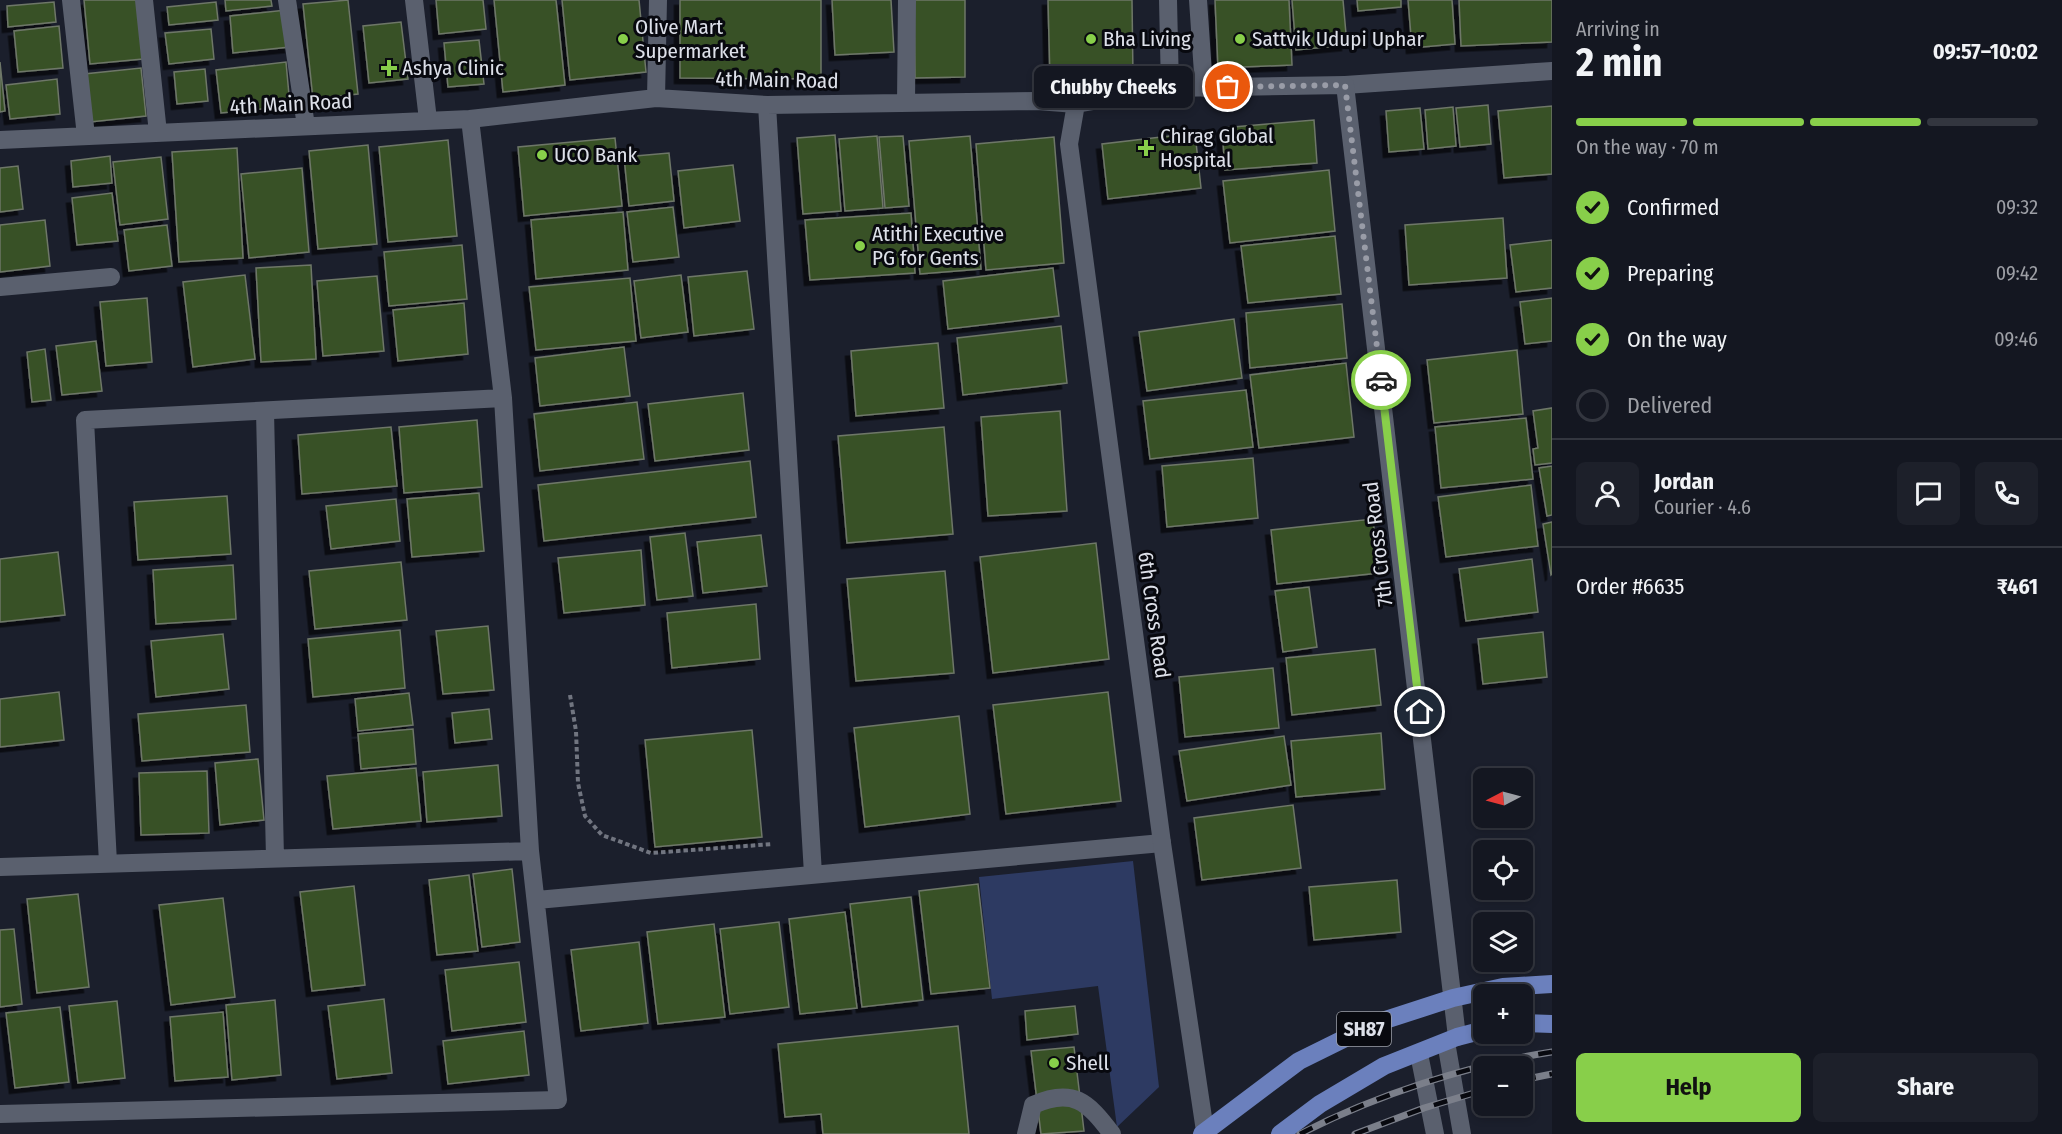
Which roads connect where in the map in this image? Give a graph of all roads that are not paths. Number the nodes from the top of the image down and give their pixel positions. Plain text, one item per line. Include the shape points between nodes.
1 (71, 0) edge
2 (144, 0) edge
3 (287, 0) edge
4 (414, 0) edge
5 (658, 0) edge
6 (907, 0) edge
7 (1168, 0) edge
8 (1198, 0) edge
9 (1552, 71) edge
10 (1345, 85) junction
11 (1204, 87) junction
12 (1170, 88) junction
13 (656, 98) junction
14 (906, 103) junction
15 (1077, 104) junction
16 (767, 105) junction
17 (470, 118) junction
18 (428, 120) junction
19 (306, 126) junction
20 (158, 133) junction
21 (86, 136) junction
22 (0, 140) edge
23 (111, 277) dead end
24 (0, 287) edge
25 (502, 398) junction
26 (265, 411) junction
27 (1162, 843) junction
28 (530, 851) junction
29 (275, 858) junction
30 (108, 863) junction
31 (0, 867) edge
32 (813, 874) junction
33 (537, 900) junction
34 (1552, 984) edge
35 (1453, 998) junction
36 (1533, 1023) edge
37 (1552, 1024) edge
38 (1473, 1033) edge
39 (1452, 1039) junction
40 (1419, 1054) junction
41 (0, 1114) edge
42 (1205, 1133) edge
43 (1026, 1134) edge
44 (1112, 1134) edge
45 (1280, 1134) edge
46 (1436, 1134) edge
47 (1462, 1134) edge

1 - 21 street
2 - 20 street
3 - 19 street
4 - 18 street
5 - 13 street
6 - 14 street
7 - 12 street
8 - 11 street
9 - 10 street, 4th Main Road
10 - 11 street, 4th Main Road
10 - 35 street, 7th Cross Road
11 - 12 street, 4th Main Road
12 - 15 street, 4th Main Road
13 - 16 street, 4th Main Road
13 - 17 street, 4th Main Road
14 - 15 street, 4th Main Road
14 - 16 street, 4th Main Road
15 - 27 street, 6th Cross Road via 1069,144
16 - 32 street
17 - 18 street, 4th Main Road
17 - 25 street
18 - 19 street, 4th Main Road
19 - 20 street, 4th Main Road
20 - 21 street, 4th Main Road
21 - 22 street, 4th Main Road
23 - 24 street
25 - 26 street
25 - 28 street
26 - 29 street
26 - 30 street via 85,420
27 - 32 street
27 - 42 street, 6th Cross Road
28 - 29 street
28 - 33 street
29 - 30 street
30 - 31 street
32 - 33 street
33 - 41 street via 558,1100
34 - 35 main road, SH87 via 1503,987
35 - 39 street, 7th Cross Road
35 - 42 main road, SH87 via 1376,1023 1299,1061
36 - 37 main road
38 - 39 main road, SH87
39 - 40 main road, SH87
39 - 47 street, 7th Cross Road
40 - 45 main road, SH87 via 1384,1066 1320,1104
40 - 46 street
43 - 44 street via 1032,1105 1048,1098 1071,1097 1094,1110

